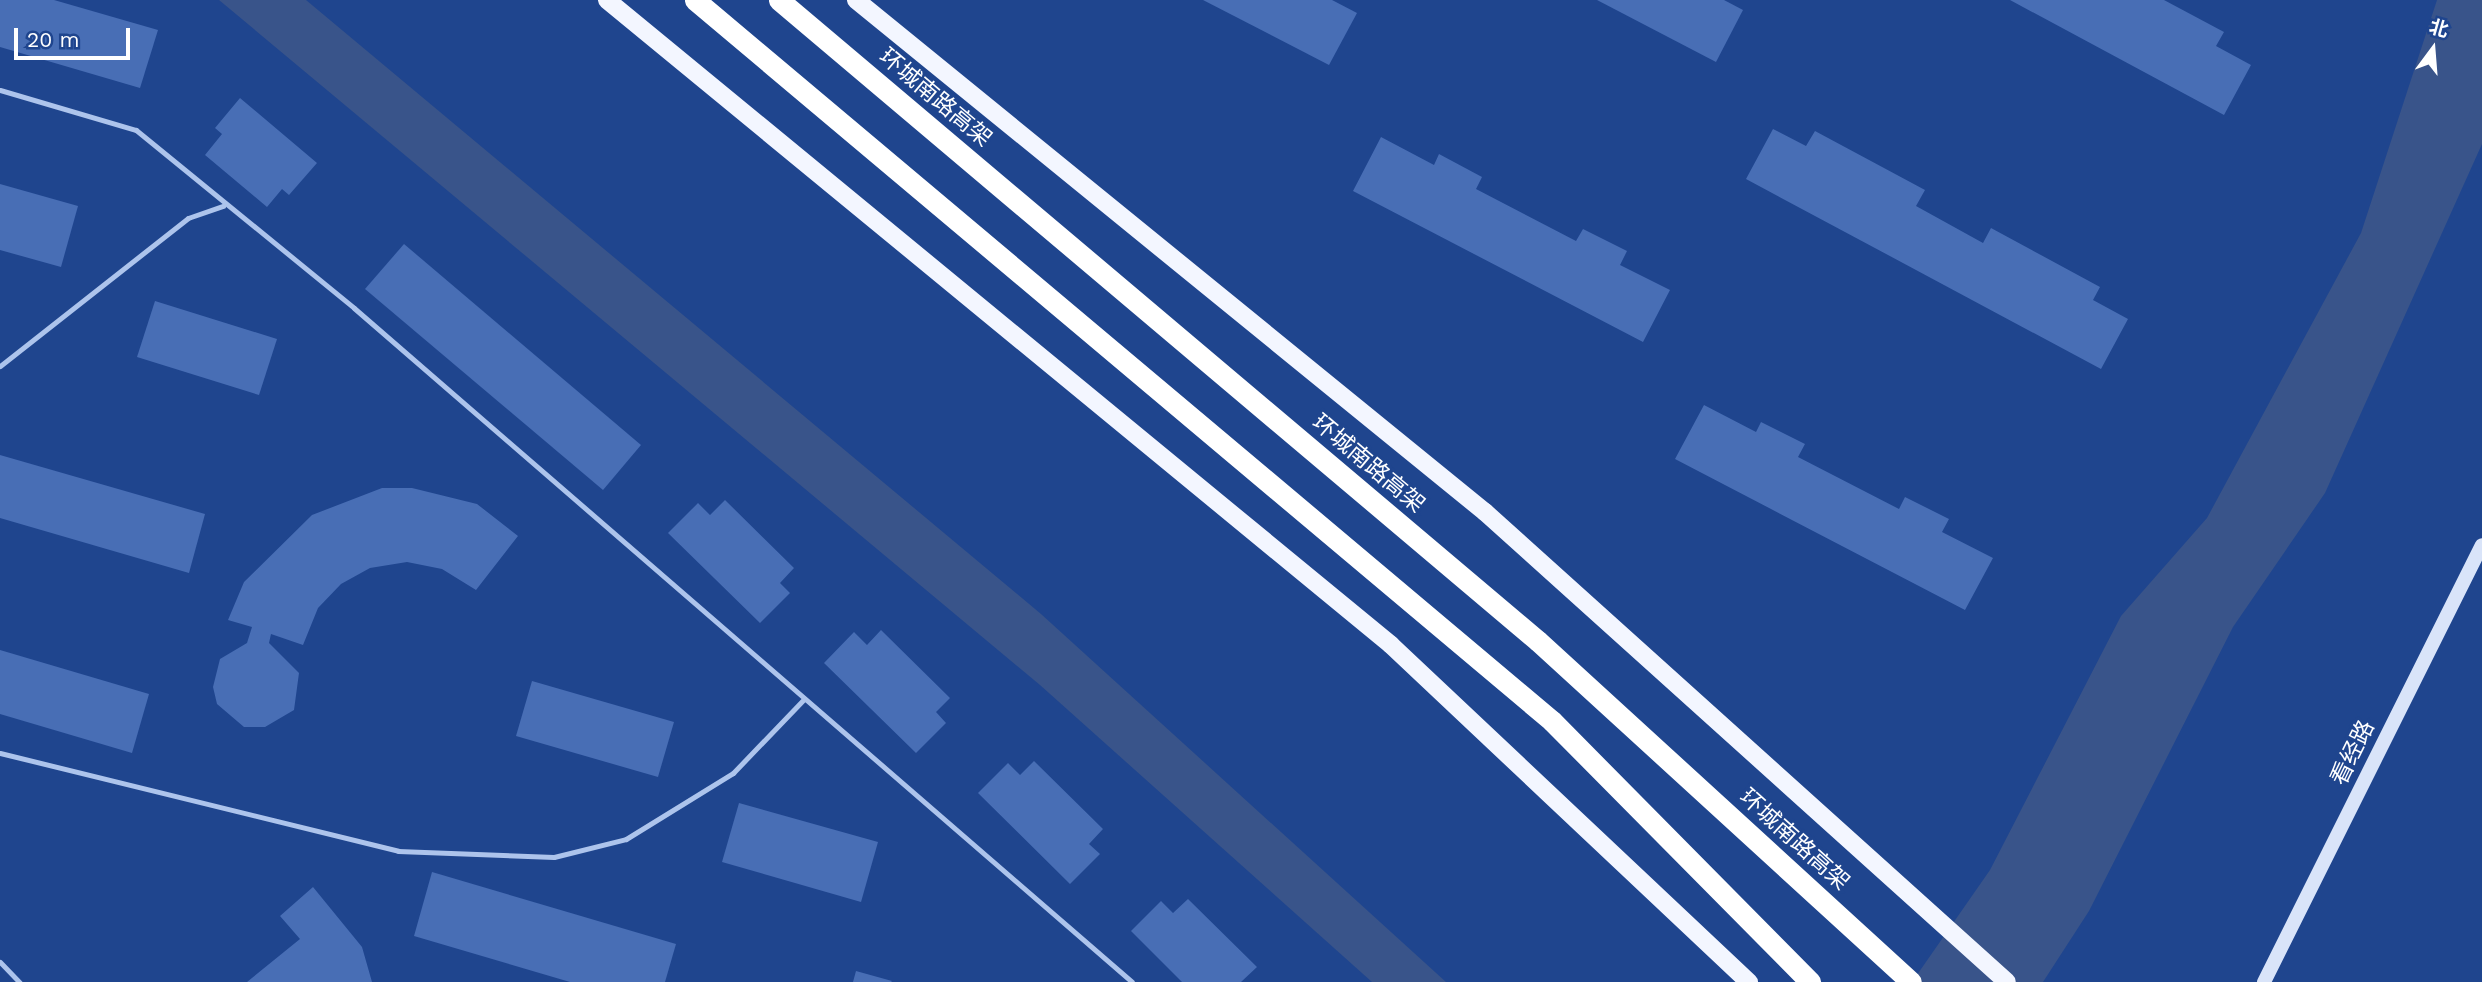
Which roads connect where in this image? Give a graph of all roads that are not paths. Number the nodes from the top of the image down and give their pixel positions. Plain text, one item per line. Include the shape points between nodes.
1 (607, 0) edge
2 (695, 0) edge
3 (779, 0) edge
4 (856, 0) edge
5 (0, 90) edge
6 (223, 206) junction
7 (0, 366) edge
8 (2482, 545) edge
9 (804, 699) junction
10 (0, 753) edge
11 (0, 962) edge
12 (19, 982) edge
13 (1132, 982) edge
14 (1748, 982) edge
15 (1810, 982) edge
16 (1911, 982) edge
17 (2007, 982) edge
18 (2264, 982) edge

1 - 14 main road via 1391,645
2 - 15 highway via 1552,721
3 - 16 highway, 环城南路高架 via 1538,641
4 - 17 main road via 1485,512 1776,779
5 - 6 lane via 136,130
6 - 7 lane via 188,218
6 - 9 lane via 354,308
8 - 18 main road, 看经路
9 - 10 lane via 733,773 626,839 554,857 398,851
9 - 13 lane
11 - 12 lane

